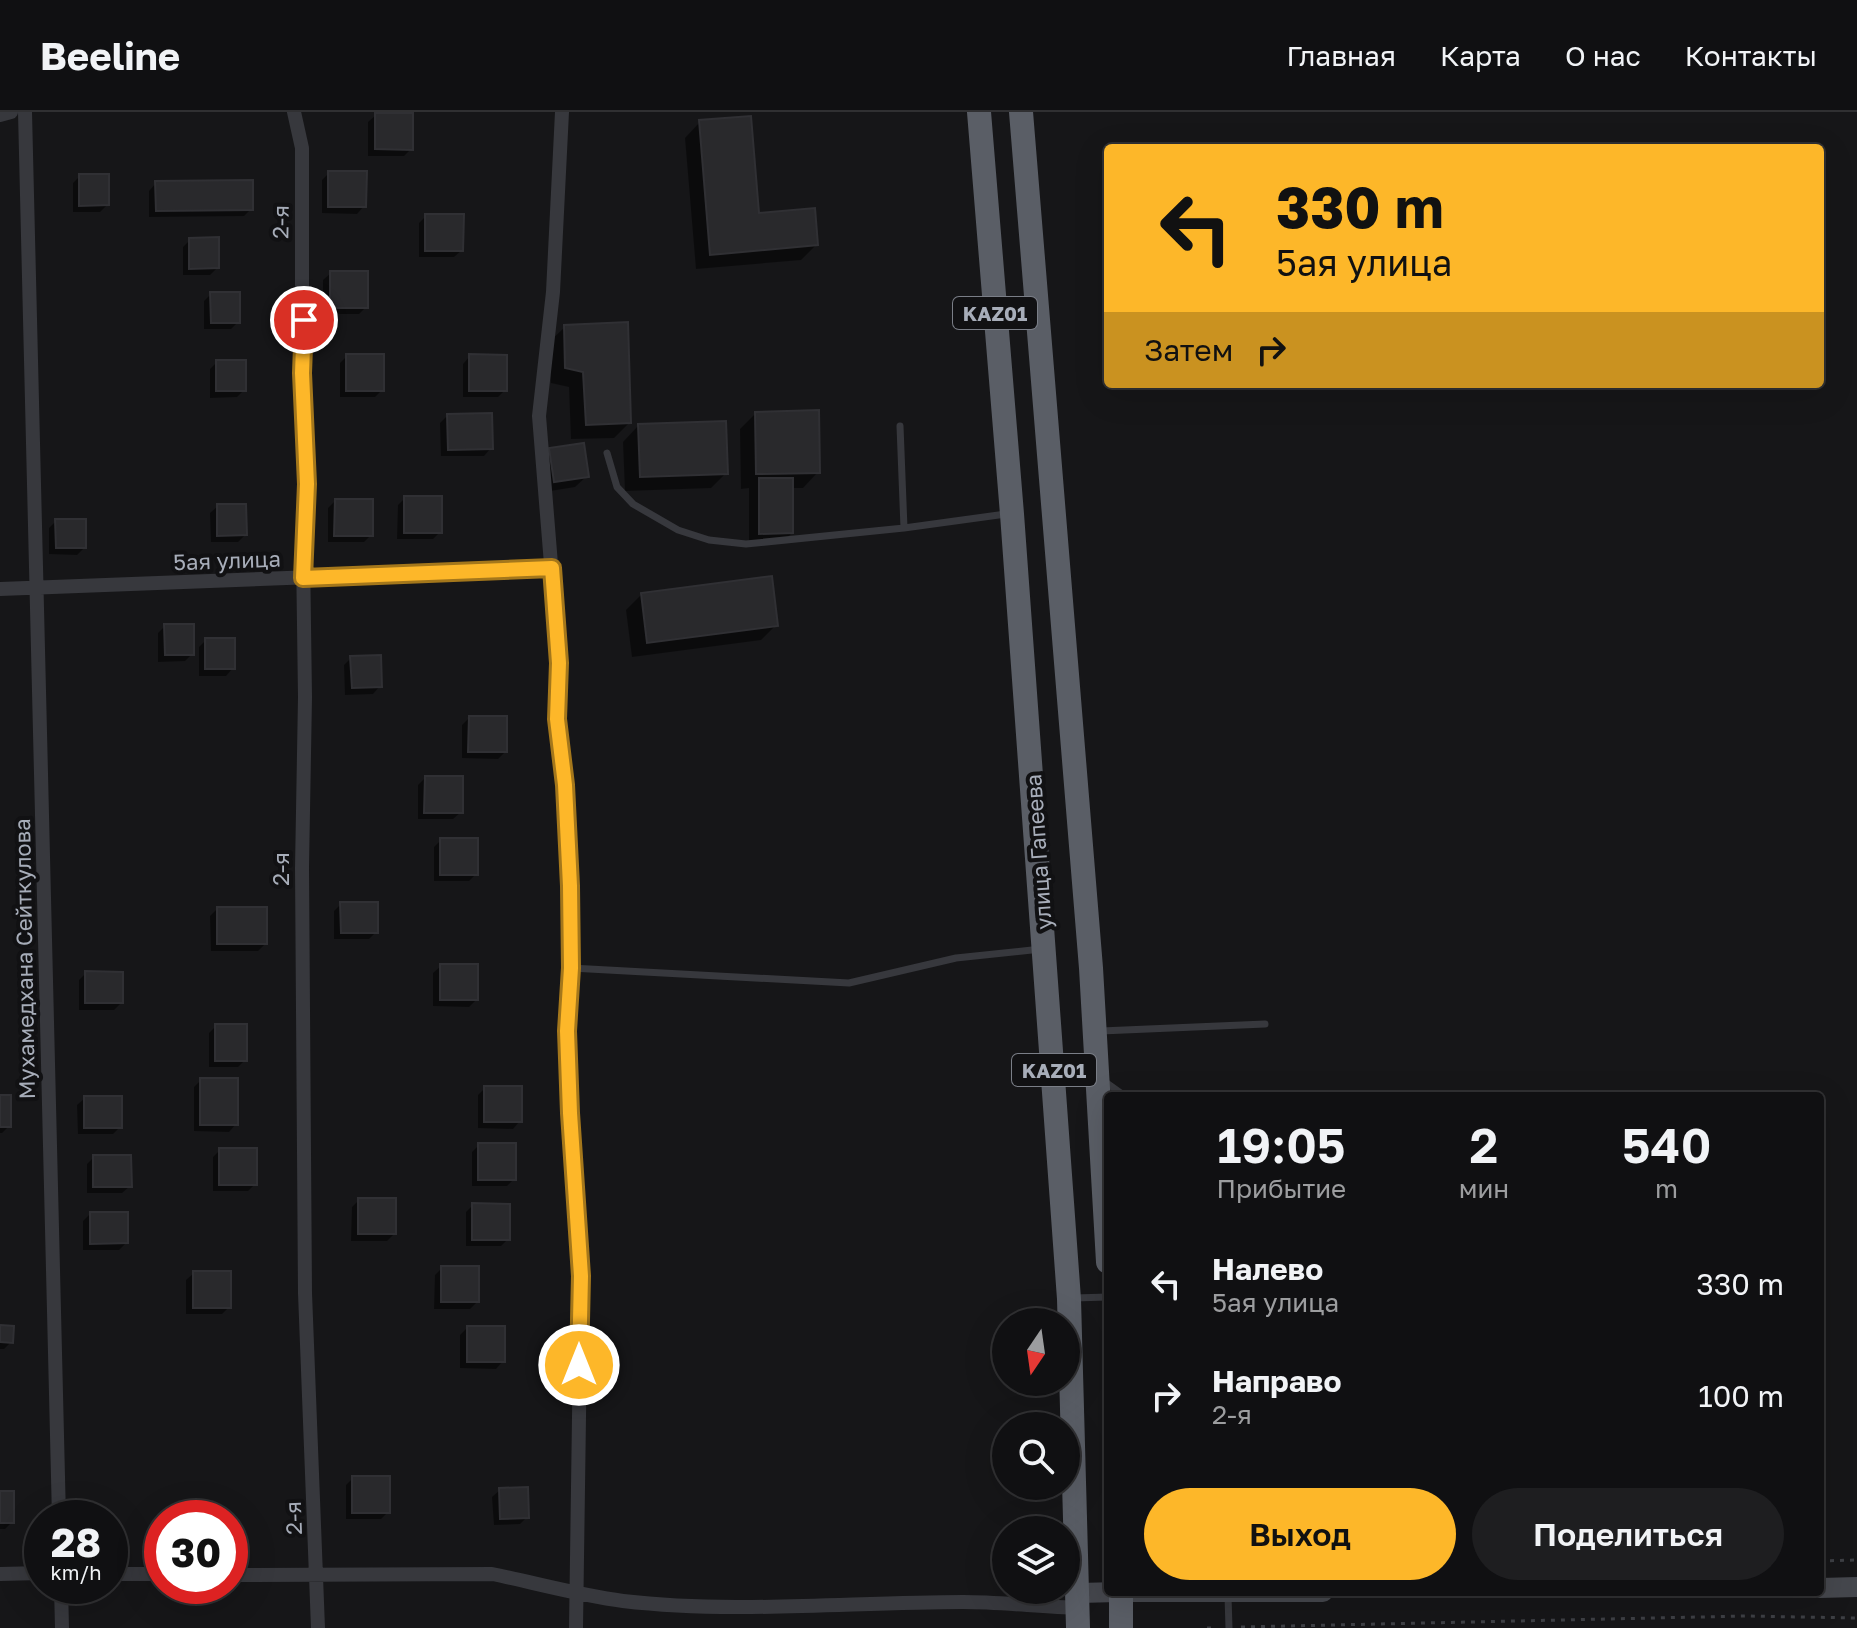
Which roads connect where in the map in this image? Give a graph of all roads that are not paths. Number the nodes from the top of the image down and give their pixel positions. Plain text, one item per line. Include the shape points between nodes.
1 (11, 112) edge
2 (25, 112) edge
3 (294, 112) edge
4 (562, 112) edge
5 (979, 112) edge
6 (1021, 112) edge
7 (0, 115) edge
8 (900, 426) dead end
9 (607, 453) dead end
10 (1012, 514) junction
11 (904, 528) junction
12 (552, 568) junction
13 (303, 578) junction
14 (0, 589) edge
15 (37, 589) junction
16 (1045, 948) junction
17 (571, 968) junction
18 (1265, 1024) dead end
19 (1095, 1032) junction
20 (1055, 1075) junction
21 (1097, 1075) junction
22 (1120, 1092) edge
23 (1104, 1194) edge
24 (1104, 1297) edge
25 (1069, 1299) junction
26 (59, 1500) edge
27 (24, 1573) edge
28 (0, 1574) edge
29 (248, 1575) edge
30 (317, 1576) junction
31 (1857, 1587) edge
32 (1824, 1588) edge
33 (576, 1595) junction
34 (1111, 1596) edge
35 (1121, 1596) edge
36 (1227, 1596) edge
37 (61, 1604) edge
38 (1079, 1609) edge
39 (62, 1628) edge
40 (318, 1628) edge
41 (576, 1628) edge
42 (1121, 1628) edge
43 (1229, 1628) edge

1 - 7 street
2 - 15 street, Мухамедхана Сейткулова
3 - 13 street, 2-я via 302,148 307,484
4 - 12 street via 553,292 539,416
5 - 10 highway, улица Гапеева / KАZ01
6 - 19 highway, улица Гапеева / KАZ01
8 - 11 lane
9 - 11 lane via 617,487 633,504 678,530 709,540 746,544
10 - 11 lane
10 - 16 highway, улица Гапеева / KАZ01
12 - 13 street, 5ая улица
12 - 17 street
13 - 15 street, 5ая улица
13 - 30 street, 2-я via 305,1293
14 - 15 street, 5ая улица
15 - 26 street, Мухамедхана Сейткулова
16 - 17 lane via 956,958 849,983
16 - 20 highway, улица Гапеева / KАZ01
17 - 33 street via 567,1031 581,1276
18 - 19 lane
19 - 21 highway, улица Гапеева / KАZ01
20 - 21 lane
20 - 25 highway, улица Гапеева / KАZ01
21 - 22 lane
21 - 23 highway, улица Гапеева / KАZ01
24 - 25 lane
25 - 38 highway, улица Гапеева / KАZ01
27 - 28 street
29 - 30 street
30 - 33 street via 492,1574
30 - 40 street, 2-я
31 - 32 main road
33 - 38 street via 671,1604 967,1602
33 - 41 street
34 - 38 main road
35 - 42 highway
36 - 43 lane
37 - 39 street

